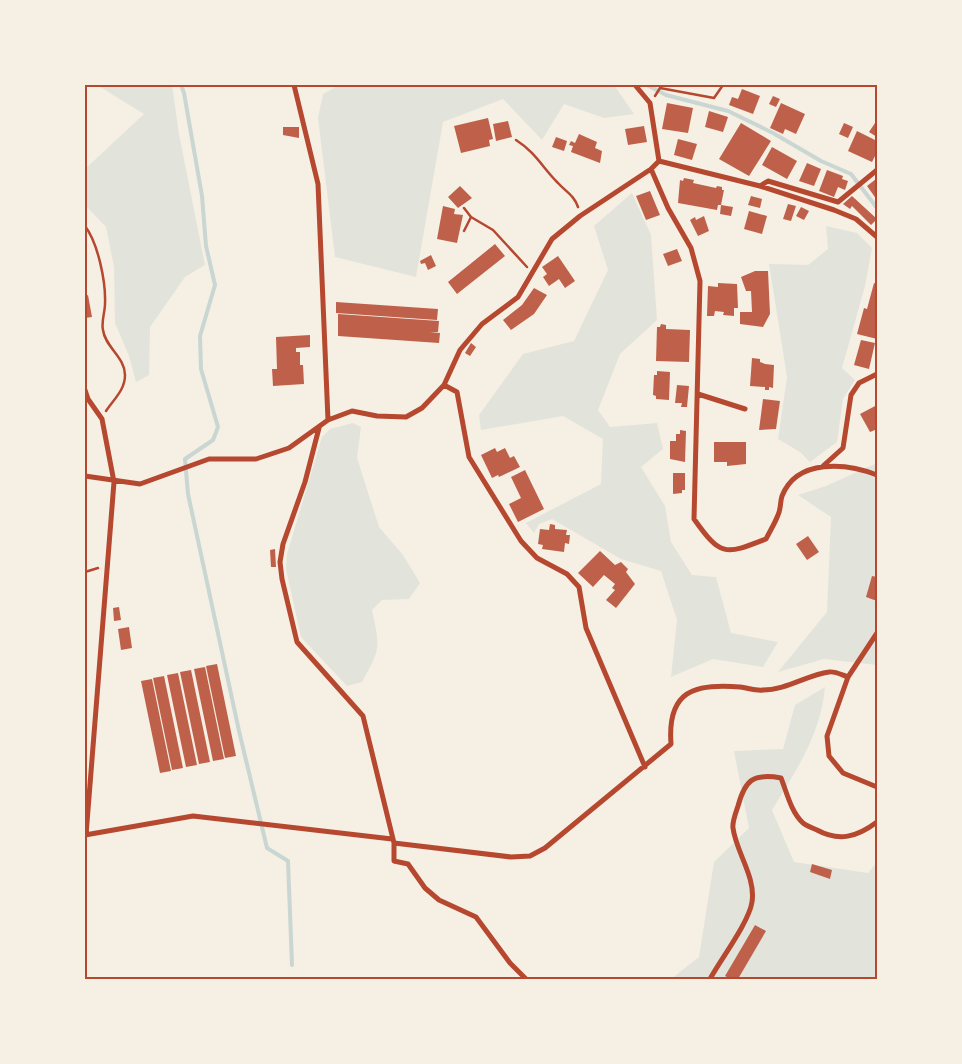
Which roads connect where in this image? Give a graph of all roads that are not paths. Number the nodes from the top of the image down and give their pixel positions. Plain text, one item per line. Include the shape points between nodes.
1 (294, 85) edge
2 (635, 85) edge
3 (659, 161) junction
4 (651, 169) junction
5 (877, 170) edge
6 (760, 186) junction
7 (877, 237) edge
8 (877, 374) edge
9 (444, 385) junction
10 (85, 390) edge
11 (698, 394) junction
12 (745, 409) dead end
13 (328, 420) junction
14 (319, 428) junction
15 (822, 466) junction
16 (85, 476) edge
17 (877, 476) edge
18 (114, 482) junction
19 (877, 633) edge
20 (848, 677) junction
21 (645, 767) junction
22 (877, 787) edge
23 (877, 822) edge
24 (85, 835) edge
25 (393, 841) junction
26 (526, 979) edge
27 (710, 979) edge

1 - 13 street via 318,184
2 - 3 street via 650,103
3 - 4 street
3 - 6 street
4 - 9 street via 580,216 552,239 518,297 482,324 460,350
4 - 11 street via 691,248 700,281
5 - 6 street via 838,202 768,181
6 - 7 street via 856,219
8 - 15 street via 859,383 850,395 843,448
9 - 13 street via 422,408 406,417 352,412
9 - 21 street via 457,392 470,457 521,541 537,558 567,574 579,587 586,628
10 - 18 street via 102,419
11 - 12 street
11 - 15 street via 694,519 707,538 721,550 737,550 766,539 779,513 782,495 794,480
13 - 14 street
14 - 18 street via 289,448 256,459 209,459 140,484
14 - 25 street via 283,544 282,579 297,642 362,716
15 - 17 street via 858,467
16 - 18 street
18 - 24 street
19 - 20 street
20 - 21 street via 831,672 763,690 703,686 690,691 673,711 671,744
20 - 22 street via 828,736 829,756 843,774
21 - 25 street via 530,856 511,857
23 - 27 street via 867,830 845,838 829,837 804,823 793,809 781,778 750,779 743,788 732,827 750,882 752,901 749,915
24 - 25 street via 193,816
25 - 26 street via 394,861 408,864 425,888 439,900 476,916 510,963

